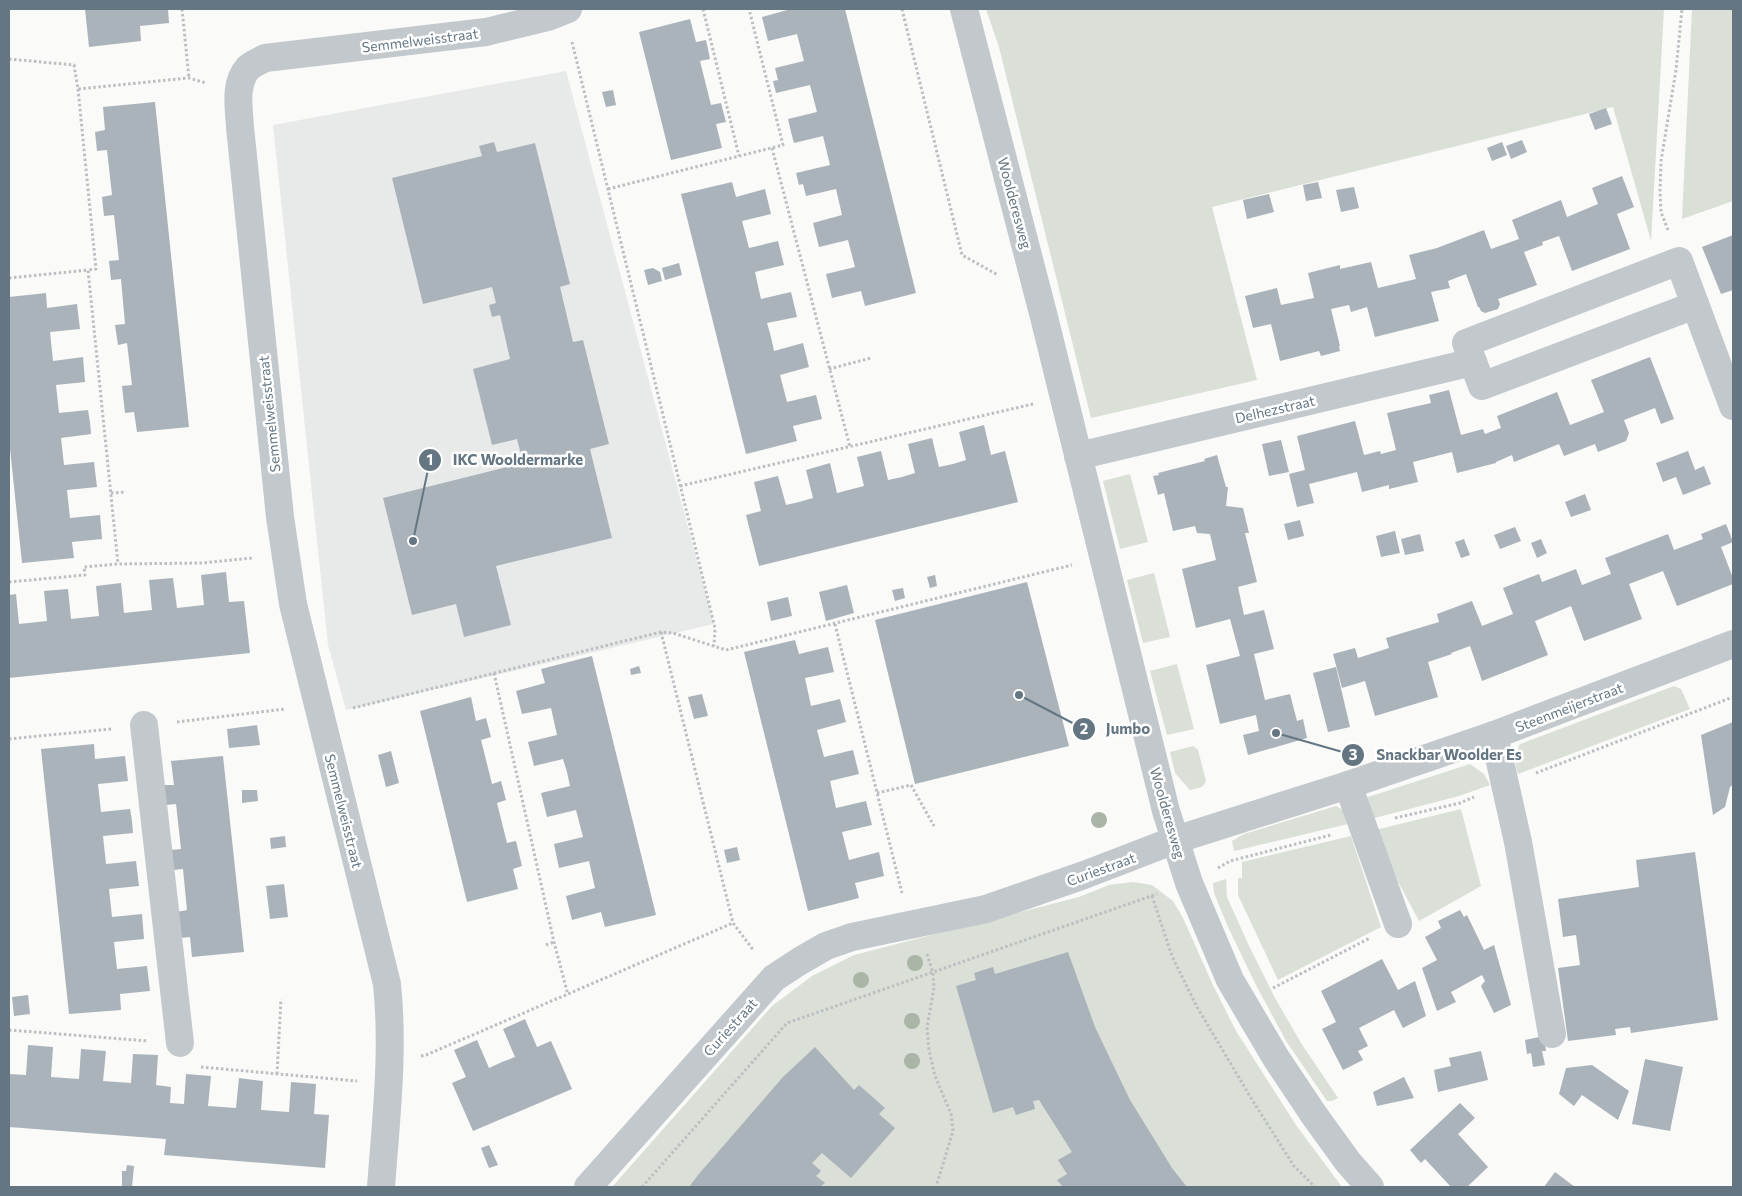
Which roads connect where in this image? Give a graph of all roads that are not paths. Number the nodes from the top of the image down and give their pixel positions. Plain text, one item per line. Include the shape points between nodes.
1 (964, 9) edge
2 (557, 11) edge
3 (1695, 305) junction
4 (1473, 362) junction
5 (1733, 406) edge
6 (1078, 456) junction
7 (1733, 644) edge
8 (144, 726) dead end
9 (1494, 735) junction
10 (1348, 786) junction
11 (1175, 840) junction
12 (1398, 924) road end
13 (1552, 1034) dead end
14 (180, 1043) road end
15 (381, 1187) edge
16 (588, 1187) edge
17 (1370, 1187) edge

1 - 6 street, Woolderesweg
2 - 15 street, Semmelweisstraat via 486,32 265,58 249,67 238,92 285,554 293,604 387,984 390,1057
3 - 4 street via 1482,386
3 - 4 street via 1679,261 1466,344
3 - 5 street
4 - 6 street, Delhezstraat
6 - 11 street, Woolderesweg
7 - 9 street, Steenmeijerstraat
8 - 14 street
9 - 10 street, Steenmeijerstraat
9 - 13 street via 1518,842
10 - 11 street, Steenmeijerstraat
10 - 12 street
11 - 16 street, Curiestraat via 1084,876 986,908 852,937 800,960 774,978
11 - 17 street, Woolderesweg via 1189,883 1230,980 1314,1115

